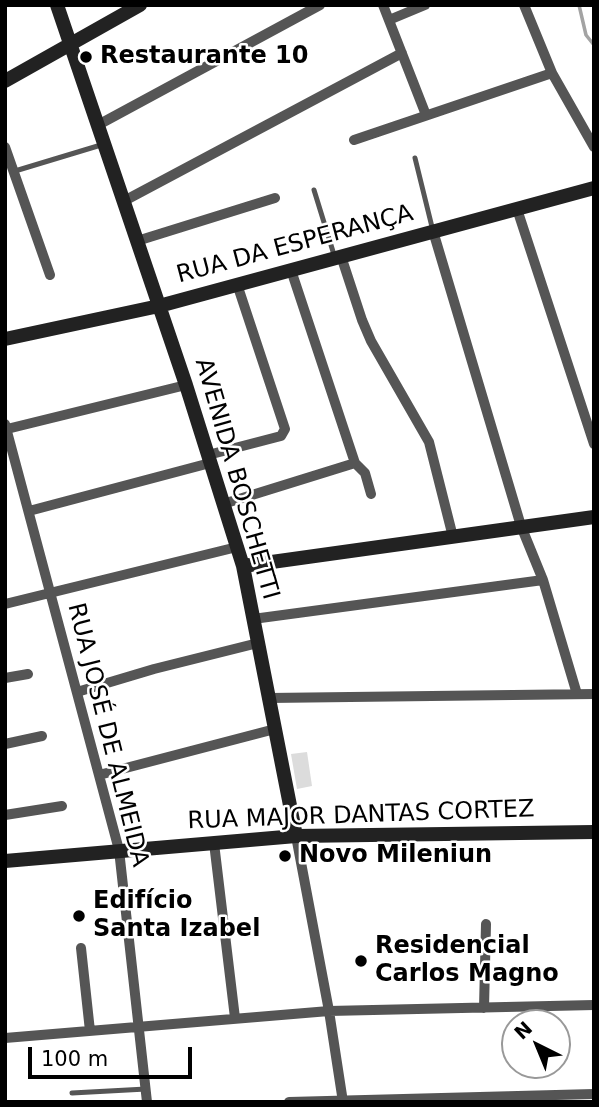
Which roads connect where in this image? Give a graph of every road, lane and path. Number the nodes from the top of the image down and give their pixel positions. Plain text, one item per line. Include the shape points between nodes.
1 (57, 5) edge
2 (140, 5) edge
3 (320, 5) edge
4 (383, 5) edge
5 (425, 5) edge
6 (524, 5) edge
7 (389, 20) junction
8 (70, 45) junction
9 (402, 52) junction
10 (552, 73) junction
11 (5, 81) edge
12 (426, 115) junction
13 (98, 125) junction
14 (354, 140) dead end
15 (104, 144) junction
16 (5, 147) edge
17 (594, 147) edge
18 (415, 158) dead end
19 (15, 171) junction
20 (594, 188) edge
21 (314, 190) dead end
22 (275, 198) dead end
23 (124, 201) junction
24 (517, 209) junction
25 (433, 232) junction
26 (137, 242) junction
27 (338, 257) junction
28 (291, 270) junction
29 (50, 275) dead end
30 (237, 284) junction
31 (159, 306) junction
32 (5, 339) edge
33 (186, 385) junction
34 (6, 427) edge
35 (594, 444) edge
36 (209, 459) junction
37 (355, 463) junction
38 (371, 494) dead end
39 (223, 504) junction
40 (29, 510) junction
41 (594, 517) edge
42 (521, 526) junction
43 (453, 537) junction
44 (237, 547) junction
45 (243, 566) junction
46 (543, 580) junction
47 (50, 593) junction
48 (5, 604) edge
49 (253, 619) junction
50 (258, 643) junction
51 (28, 674) dead end
52 (5, 678) edge
53 (76, 692) junction
54 (577, 694) junction
55 (594, 694) edge
56 (269, 698) junction
57 (275, 729) junction
58 (42, 736) dead end
59 (5, 744) edge
60 (99, 775) junction
61 (62, 806) dead end
62 (5, 815) edge
63 (594, 832) edge
64 (296, 836) junction
65 (214, 843) junction
66 (119, 850) junction
67 (5, 861) edge
68 (486, 924) dead end
69 (81, 948) dead end
70 (594, 1005) edge
71 (484, 1008) junction
72 (329, 1011) junction
73 (235, 1018) junction
74 (139, 1027) junction
75 (90, 1031) junction
76 (5, 1038) edge
77 (146, 1088) junction
78 (72, 1093) dead end
79 (594, 1094) edge
80 (343, 1100) edge
81 (146, 1102) edge
82 (289, 1102) edge

1 - 8 street, AVENIDA BOSCHETTI
2 - 8 street
3 - 13 street
4 - 7 street
5 - 7 street
6 - 10 street
7 - 9 street
8 - 11 street
8 - 13 street, AVENIDA BOSCHETTI
9 - 12 street
9 - 23 street
10 - 12 street
10 - 17 street
12 - 14 street
13 - 15 street, AVENIDA BOSCHETTI
15 - 19 lane
15 - 23 street, AVENIDA BOSCHETTI
16 - 19 street
18 - 25 lane
19 - 29 street
20 - 24 street, RUA DA ESPERANÇA
21 - 27 lane
22 - 26 street
23 - 26 street, AVENIDA BOSCHETTI
24 - 25 street, RUA DA ESPERANÇA
24 - 35 street
25 - 27 street, RUA DA ESPERANÇA
25 - 42 street
26 - 31 street, AVENIDA BOSCHETTI
27 - 28 street, RUA DA ESPERANÇA
27 - 43 street via 371,341 429,442
28 - 30 street, RUA DA ESPERANÇA
28 - 37 street
30 - 31 street, RUA DA ESPERANÇA
30 - 36 street via 285,429 281,436
31 - 32 street, RUA DA ESPERANÇA
31 - 33 street, AVENIDA BOSCHETTI
33 - 34 street
33 - 36 street, AVENIDA BOSCHETTI
34 - 40 street, RUA JOSÉ DE ALMEIDA
36 - 39 street, AVENIDA BOSCHETTI
36 - 40 street
37 - 38 street via 365,473
37 - 39 street
39 - 44 street, AVENIDA BOSCHETTI
40 - 47 street, RUA JOSÉ DE ALMEIDA
41 - 42 street
42 - 43 street
42 - 46 street
43 - 45 street
44 - 45 street, AVENIDA BOSCHETTI
44 - 47 street
45 - 49 street, AVENIDA BOSCHETTI
46 - 49 street
46 - 54 street
47 - 48 street
47 - 53 street, RUA JOSÉ DE ALMEIDA
49 - 50 street, AVENIDA BOSCHETTI
50 - 53 street
50 - 56 street, AVENIDA BOSCHETTI
51 - 52 street
53 - 60 street, RUA JOSÉ DE ALMEIDA
54 - 55 street
54 - 56 street
56 - 57 street, AVENIDA BOSCHETTI
57 - 60 street
57 - 64 street, AVENIDA BOSCHETTI
58 - 59 street
60 - 66 street, RUA JOSÉ DE ALMEIDA
61 - 62 street
63 - 64 street, RUA MAJOR DANTAS CORTEZ
64 - 65 street, RUA MAJOR DANTAS CORTEZ
64 - 72 street, AVENIDA BOSCHETTI
65 - 66 street, RUA MAJOR DANTAS CORTEZ
65 - 73 street
66 - 67 street, RUA MAJOR DANTAS CORTEZ
66 - 74 street, RUA JOSÉ DE ALMEIDA
68 - 71 street
69 - 75 street
70 - 71 street
71 - 72 street
72 - 73 street
72 - 80 street, AVENIDA BOSCHETTI
73 - 74 street
74 - 75 street
74 - 77 street, RUA JOSÉ DE ALMEIDA
75 - 76 street
77 - 78 lane
77 - 81 street, RUA JOSÉ DE ALMEIDA
79 - 80 street
80 - 82 street

